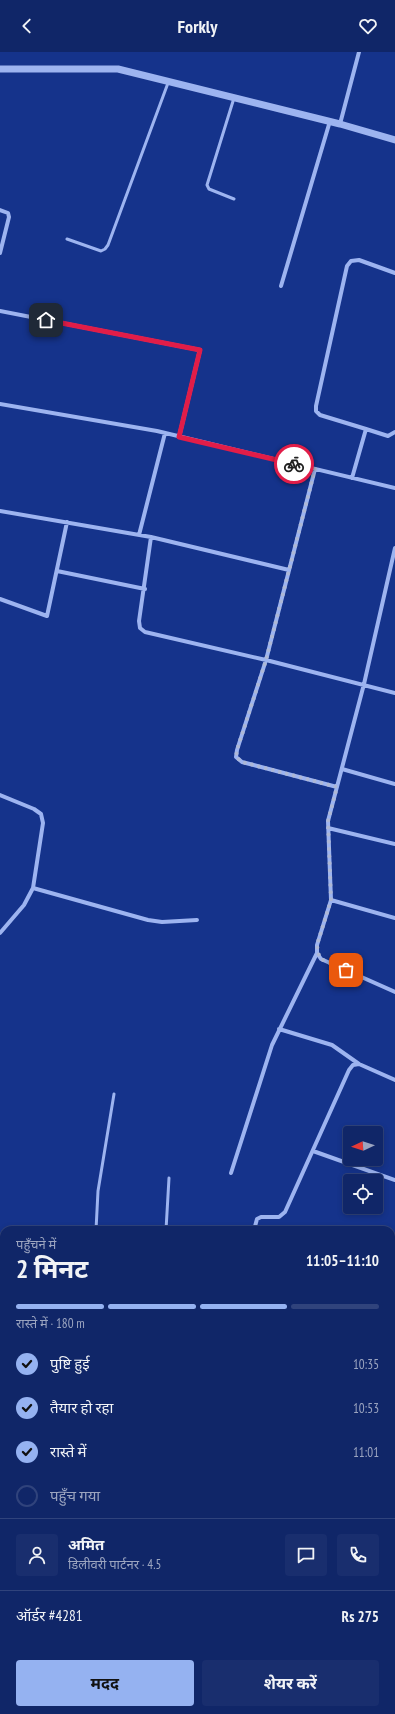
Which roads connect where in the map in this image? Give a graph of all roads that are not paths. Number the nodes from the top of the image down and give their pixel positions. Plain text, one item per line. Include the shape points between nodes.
1 (359, 52) edge
2 (0, 69) edge
3 (169, 81) junction
4 (234, 97) junction
5 (330, 121) junction
6 (340, 124) junction
7 (395, 140) edge
8 (234, 199) dead end
9 (0, 210) edge
10 (67, 239) dead end
11 (0, 254) edge
12 (395, 272) edge
13 (281, 286) dead end
14 (0, 311) edge
15 (0, 404) edge
16 (366, 429) junction
17 (165, 433) junction
18 (395, 434) edge
19 (179, 437) junction
20 (315, 469) junction
21 (352, 478) junction
22 (395, 488) edge
23 (0, 511) edge
24 (67, 522) junction
25 (139, 535) junction
26 (151, 537) junction
27 (395, 548) edge
28 (289, 570) junction
29 (57, 571) junction
30 (145, 589) junction
31 (0, 599) edge
32 (266, 660) junction
33 (364, 684) junction
34 (395, 693) edge
35 (342, 769) junction
36 (395, 784) edge
37 (337, 787) junction
38 (0, 795) edge
39 (328, 828) junction
40 (395, 844) edge
41 (33, 888) junction
42 (331, 900) junction
43 (395, 918) edge
44 (197, 920) dead end
45 (0, 933) edge
46 (318, 953) junction
47 (395, 992) edge
48 (279, 1029) junction
49 (359, 1064) junction
50 (395, 1080) edge
51 (114, 1094) dead end
52 (313, 1151) junction
53 (231, 1173) dead end
54 (169, 1178) dead end
55 (395, 1180) edge
56 (96, 1226) edge
57 (166, 1226) edge
58 (255, 1226) edge

1 - 6 street
2 - 3 street via 118,69
3 - 4 street
3 - 10 lane via 108,246 101,250
4 - 5 street
4 - 8 lane via 207,185 209,189
5 - 6 street
5 - 13 street
6 - 7 street
9 - 11 street via 9,216
12 - 16 street via 359,260 351,261 347,266 316,406 316,411 320,415
14 - 19 street via 200,350
15 - 17 street
16 - 18 street via 388,436
16 - 21 street
17 - 19 street
17 - 25 street
19 - 20 street
20 - 21 street
20 - 28 street
21 - 22 street
23 - 24 street
24 - 25 street
24 - 29 street
25 - 26 street
26 - 28 street
26 - 30 street
27 - 33 street
28 - 32 street
29 - 30 street
29 - 31 street via 47,616
30 - 32 street via 139,621 140,628 145,632
32 - 33 street
32 - 37 street via 236,757 242,762
33 - 34 street
33 - 35 street
35 - 36 street
35 - 37 street
37 - 39 street
38 - 41 street via 41,814 43,823
39 - 40 street
39 - 42 street
41 - 44 street via 148,920
41 - 45 street via 24,905
42 - 43 street
42 - 46 street via 317,945
46 - 47 street via 321,959
46 - 48 street
48 - 49 street via 332,1045
48 - 53 street
49 - 50 street
49 - 52 street via 353,1065 349,1070
51 - 56 lane via 98,1191
52 - 55 street
52 - 58 street via 283,1216 261,1217 257,1219
54 - 57 lane

